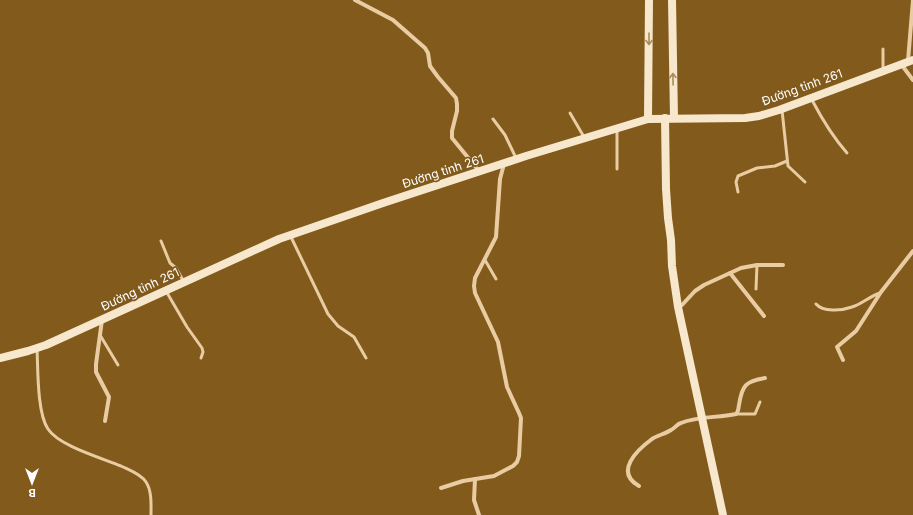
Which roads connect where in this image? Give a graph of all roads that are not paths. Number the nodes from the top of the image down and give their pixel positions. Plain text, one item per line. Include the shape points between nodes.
1 (355, 0) edge
2 (649, 0) edge
3 (672, 0) edge
4 (913, 0) edge
5 (883, 49) dead end
6 (907, 62) edge
7 (883, 70) junction
8 (913, 80) edge
9 (811, 97) junction
10 (782, 108) junction
11 (570, 113) dead end
12 (669, 118) junction
13 (493, 119) dead end
14 (648, 120) junction
15 (617, 130) junction
16 (585, 138) junction
17 (847, 153) dead end
18 (516, 160) junction
19 (787, 161) junction
20 (504, 164) junction
21 (617, 169) dead end
22 (479, 172) junction
23 (805, 182) dead end
24 (738, 192) dead end
25 (290, 234) junction
26 (161, 241) dead end
27 (913, 251) edge
28 (485, 260) junction
29 (758, 265) junction
30 (783, 265) dead end
31 (730, 273) junction
32 (496, 279) dead end
33 (184, 282) junction
34 (756, 289) dead end
35 (166, 290) junction
36 (881, 292) junction
37 (816, 304) dead end
38 (678, 307) junction
39 (764, 316) dead end
40 (102, 320) junction
41 (100, 334) junction
42 (38, 348) junction
43 (0, 358) edge
44 (201, 358) dead end
45 (366, 358) dead end
46 (843, 360) dead end
47 (118, 365) dead end
48 (765, 378) dead end
49 (760, 402) dead end
50 (736, 414) junction
51 (702, 418) junction
52 (105, 420) dead end
53 (475, 479) junction
54 (639, 486) dead end
55 (441, 488) dead end
56 (152, 515) edge
57 (479, 515) edge
58 (723, 515) edge

1 - 22 street via 393,20 425,48 430,66 456,98 457,111 452,138
2 -> 14 main road
12 -> 3 main road
4 - 6 street
5 - 7 lane
6 - 7 main road, Đường tỉnh 261
6 - 8 street
7 - 9 main road, Đường tỉnh 261
9 - 10 main road, Đường tỉnh 261
9 - 17 lane via 835,140
10 - 12 main road, Đường tỉnh 261 via 746,118
10 - 19 lane
11 - 16 lane
12 - 14 main road, Đường tỉnh 261
12 - 38 main road via 668,218
13 - 18 lane via 505,135
14 - 15 main road, Đường tỉnh 261
15 - 16 main road, Đường tỉnh 261
15 - 21 lane
16 - 18 main road, Đường tỉnh 261
18 - 20 main road, Đường tỉnh 261
19 - 23 lane via 788,166
19 - 24 lane via 775,166 753,169 738,176
20 - 22 main road, Đường tỉnh 261
20 - 28 street via 500,179 496,237
22 - 25 main road, Đường tỉnh 261
25 - 33 main road, Đường tỉnh 261
25 - 45 lane via 328,314 338,326 354,337
26 - 33 lane via 170,263
27 - 36 street
28 - 32 lane
28 - 53 street via 475,278 475,293 498,342 506,387 521,418 517,462 494,476
29 - 30 street
29 - 31 street
29 - 34 lane
31 - 38 street via 704,285
31 - 39 street
33 - 35 main road, Đường tỉnh 261
35 - 40 main road, Đường tỉnh 261
35 - 44 lane via 187,328 202,348
36 - 37 lane via 852,307 827,310 819,308
36 - 46 street via 856,331 838,347
38 - 51 main road
40 - 41 street
40 - 42 main road, Đường tỉnh 261
41 - 47 lane
41 - 52 street via 96,372 109,397
42 - 43 main road, Đường tỉnh 261
42 - 56 lane via 40,398 48,429 59,441 141,477 147,483
48 - 50 street via 746,384
49 - 50 lane via 755,414
50 - 51 street
51 - 54 street via 680,423 652,439 636,453 629,463 628,470 633,481
51 - 58 main road
53 - 55 street
53 - 57 street via 474,500

